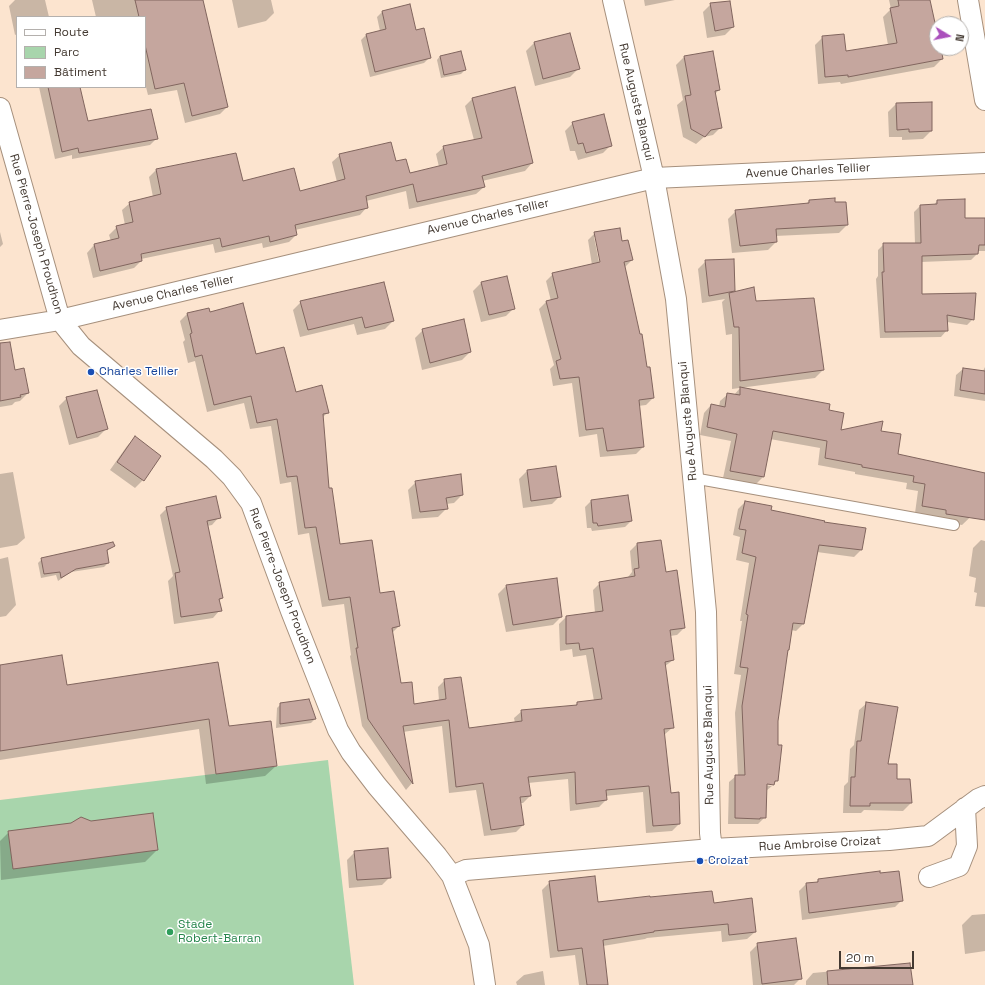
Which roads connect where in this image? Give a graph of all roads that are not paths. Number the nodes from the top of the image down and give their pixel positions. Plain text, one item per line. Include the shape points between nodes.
1 (613, 0) edge
2 (968, 0) edge
3 (985, 100) edge
4 (0, 108) edge
5 (985, 163) edge
6 (654, 178) junction
7 (60, 320) junction
8 (0, 330) edge
9 (693, 478) junction
10 (954, 525) dead end
11 (985, 796) edge
12 (965, 808) junction
13 (712, 849) junction
14 (452, 876) junction
15 (929, 877) dead end
16 (485, 985) edge

1 - 6 street, Rue Auguste Blanqui
2 - 3 street
4 - 7 street, Rue Pierre-Joseph Proudhon
5 - 6 street, Avenue Charles Tellier
6 - 7 street, Avenue Charles Tellier
6 - 9 street, Rue Auguste Blanqui via 676,299
7 - 8 street, Avenue Charles Tellier
7 - 14 street, Rue Pierre-Joseph Proudhon via 81,346 214,459 232,477 251,503 338,730 373,781
9 - 10 lane
9 - 13 street, Rue Auguste Blanqui via 706,612
11 - 12 street, Rue Ambroise Croizat
12 - 13 street, Rue Ambroise Croizat via 928,836
12 - 15 street via 967,846 959,866
13 - 14 street, Rue Ambroise Croizat via 466,870
14 - 16 street, Rue Pierre-Joseph Proudhon via 479,946

